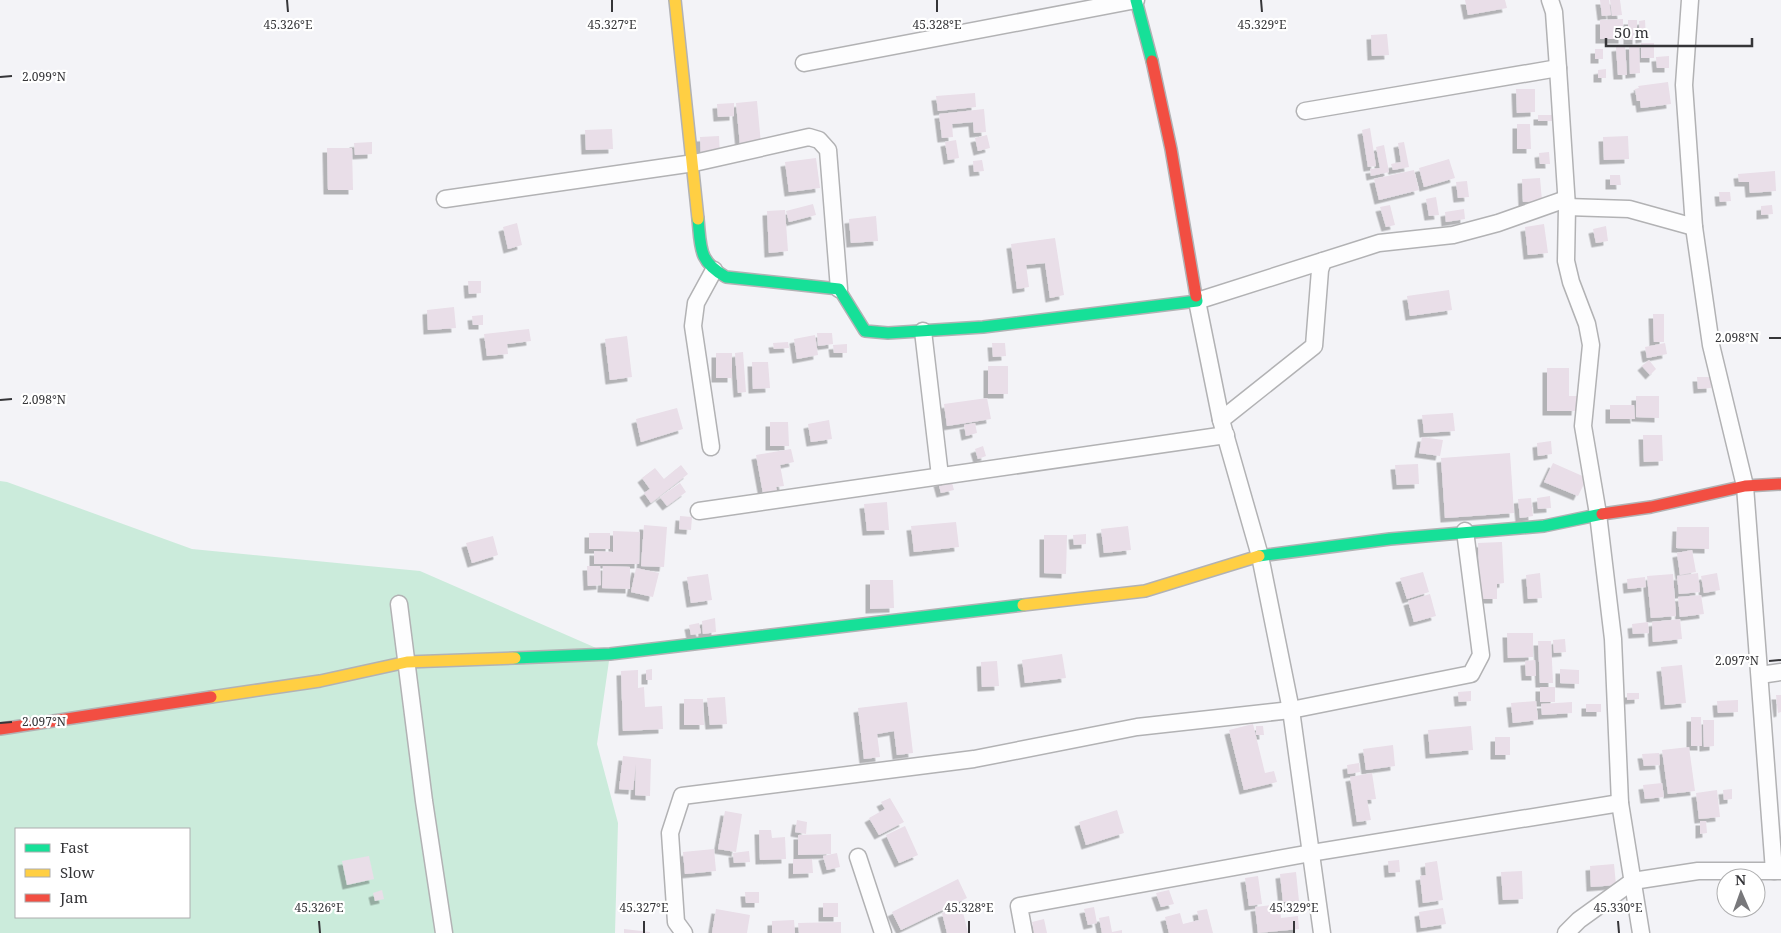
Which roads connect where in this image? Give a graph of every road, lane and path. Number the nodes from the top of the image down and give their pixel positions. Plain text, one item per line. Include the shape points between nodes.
1 (675, 0) edge
2 (1136, 0) edge
3 (1550, 0) edge
4 (1690, 0) edge
5 (804, 63) dead end
6 (1558, 68) junction
7 (1305, 111) dead end
8 (694, 163) junction
9 (445, 198) dead end
10 (1566, 203) junction
11 (1694, 227) junction
12 (1323, 260) junction
13 (714, 270) junction
14 (838, 289) junction
15 (1197, 301) junction
16 (924, 331) junction
17 (1224, 428) junction
18 (711, 446) dead end
19 (940, 476) junction
20 (1781, 484) edge
21 (1745, 486) junction
22 (699, 510) dead end
23 (1598, 514) junction
24 (1465, 531) junction
25 (1260, 556) junction
26 (399, 604) dead end
27 (407, 662) junction
28 (1781, 672) edge
29 (1760, 675) junction
30 (1291, 710) junction
31 (0, 729) edge
32 (1620, 803) junction
33 (1311, 853) junction
34 (858, 857) dead end
35 (1778, 871) edge
36 (1633, 881) junction
37 (444, 933) edge
38 (684, 933) edge
39 (883, 933) edge
40 (1024, 933) edge
41 (1322, 933) edge
42 (1566, 933) edge
43 (1641, 933) edge

1 - 8 street
2 - 5 street
2 - 15 street via 1160,92
3 - 6 street via 1554,12
4 - 11 street via 1684,85
6 - 7 street
6 - 10 street
8 - 9 street
8 - 13 street via 702,255
8 - 14 street via 809,137 819,140 828,150
10 - 11 street via 1629,209
10 - 12 street via 1453,235 1379,243
10 - 23 street via 1566,261 1591,345 1583,426
11 - 21 street via 1711,345
12 - 15 street
12 - 17 street via 1314,346
13 - 14 street via 726,277
13 - 18 street via 696,303 693,326
14 - 16 street via 865,331
15 - 16 street
15 - 17 street
16 - 19 street
17 - 19 street
17 - 25 street
19 - 22 street
20 - 21 street
21 - 23 street via 1651,507
21 - 29 street
23 - 24 street via 1544,526
23 - 32 street via 1613,639
24 - 25 street
24 - 30 street via 1481,655 1471,674
25 - 27 street via 1145,591 610,654
25 - 30 street
26 - 27 street
27 - 31 street via 320,681
27 - 37 street
28 - 29 street
29 - 35 street
30 - 33 street
30 - 38 street via 1137,727 974,759 682,796 670,833 676,922
32 - 33 street
32 - 36 street
33 - 40 street via 1019,906
33 - 41 street
34 - 39 street
35 - 36 street via 1698,871
36 - 42 street
36 - 43 street

